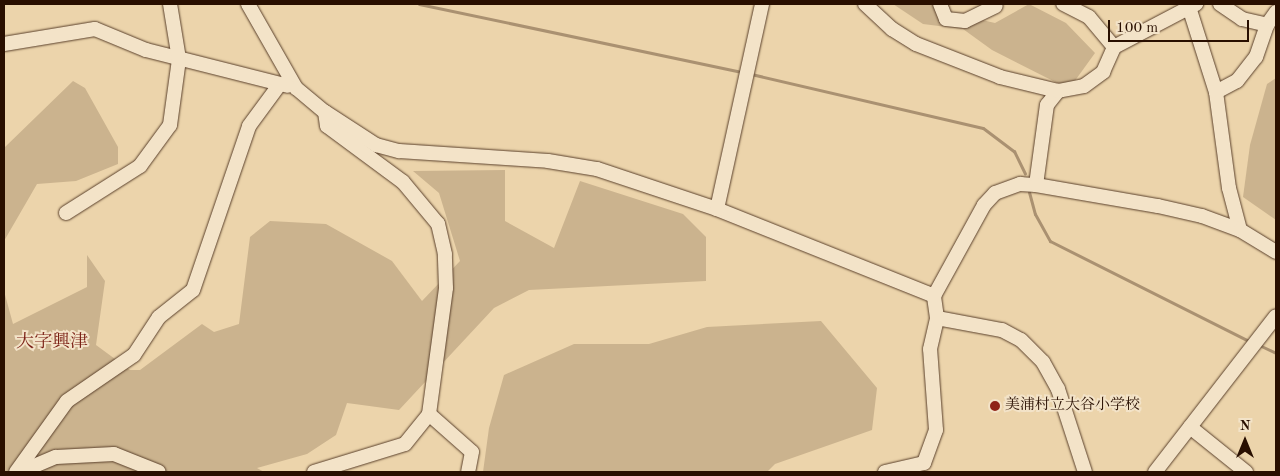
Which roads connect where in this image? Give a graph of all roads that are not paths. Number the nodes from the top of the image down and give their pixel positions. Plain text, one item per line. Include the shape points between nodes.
1 (170, 4) edge
2 (248, 4) edge
3 (762, 4) edge
4 (865, 4) edge
5 (940, 4) edge
6 (1063, 4) edge
7 (1220, 4) edge
8 (998, 5) edge
9 (1192, 6) edge
10 (1276, 12) edge
11 (1266, 25) junction
12 (4, 44) edge
13 (1114, 47) junction
14 (179, 59) junction
15 (280, 84) junction
16 (296, 88) junction
17 (1058, 91) junction
18 (1216, 92) junction
19 (325, 112) junction
20 (1036, 185) junction
21 (717, 209) junction
22 (66, 212) dead end
23 (1240, 230) junction
24 (1276, 252) edge
25 (934, 296) junction
26 (1276, 316) edge
27 (937, 318) junction
28 (429, 414) junction
29 (1190, 427) junction
30 (16, 472) edge
31 (20, 472) edge
32 (159, 472) edge
33 (314, 472) edge
34 (468, 472) edge
35 (885, 472) edge
36 (1085, 472) edge
37 (1155, 472) edge
38 (1246, 472) edge

1 - 14 street
2 - 16 street
3 - 21 street
4 - 17 street via 892,29 916,44 1000,77
5 - 8 street via 946,19 965,21
6 - 13 street via 1088,17
7 - 11 street via 1242,18
9 - 13 street
9 - 18 street
10 - 11 street
11 - 18 street via 1256,57 1237,80
12 - 14 street via 95,29
13 - 17 street via 1103,72 1084,86
14 - 15 street
14 - 22 street via 170,125 140,166
15 - 16 street
15 - 30 street via 249,126 193,290 159,317 134,355 67,401
16 - 19 street
17 - 20 street via 1047,105 1042,119
18 - 23 street via 1229,188
19 - 21 street via 376,145 399,150 548,161 597,169
19 - 28 street via 328,126 402,182 438,224 445,254 446,288
20 - 23 street via 1202,216
20 - 25 street via 1020,184 996,192 984,205
21 - 25 street
23 - 24 street
25 - 27 street
26 - 29 street
27 - 35 street via 930,349 936,430 924,463
27 - 36 street via 1002,330 1021,340 1043,362 1058,389
28 - 33 street via 406,444
28 - 34 street via 472,452
29 - 37 street
29 - 38 street
31 - 32 street via 56,457 114,454

